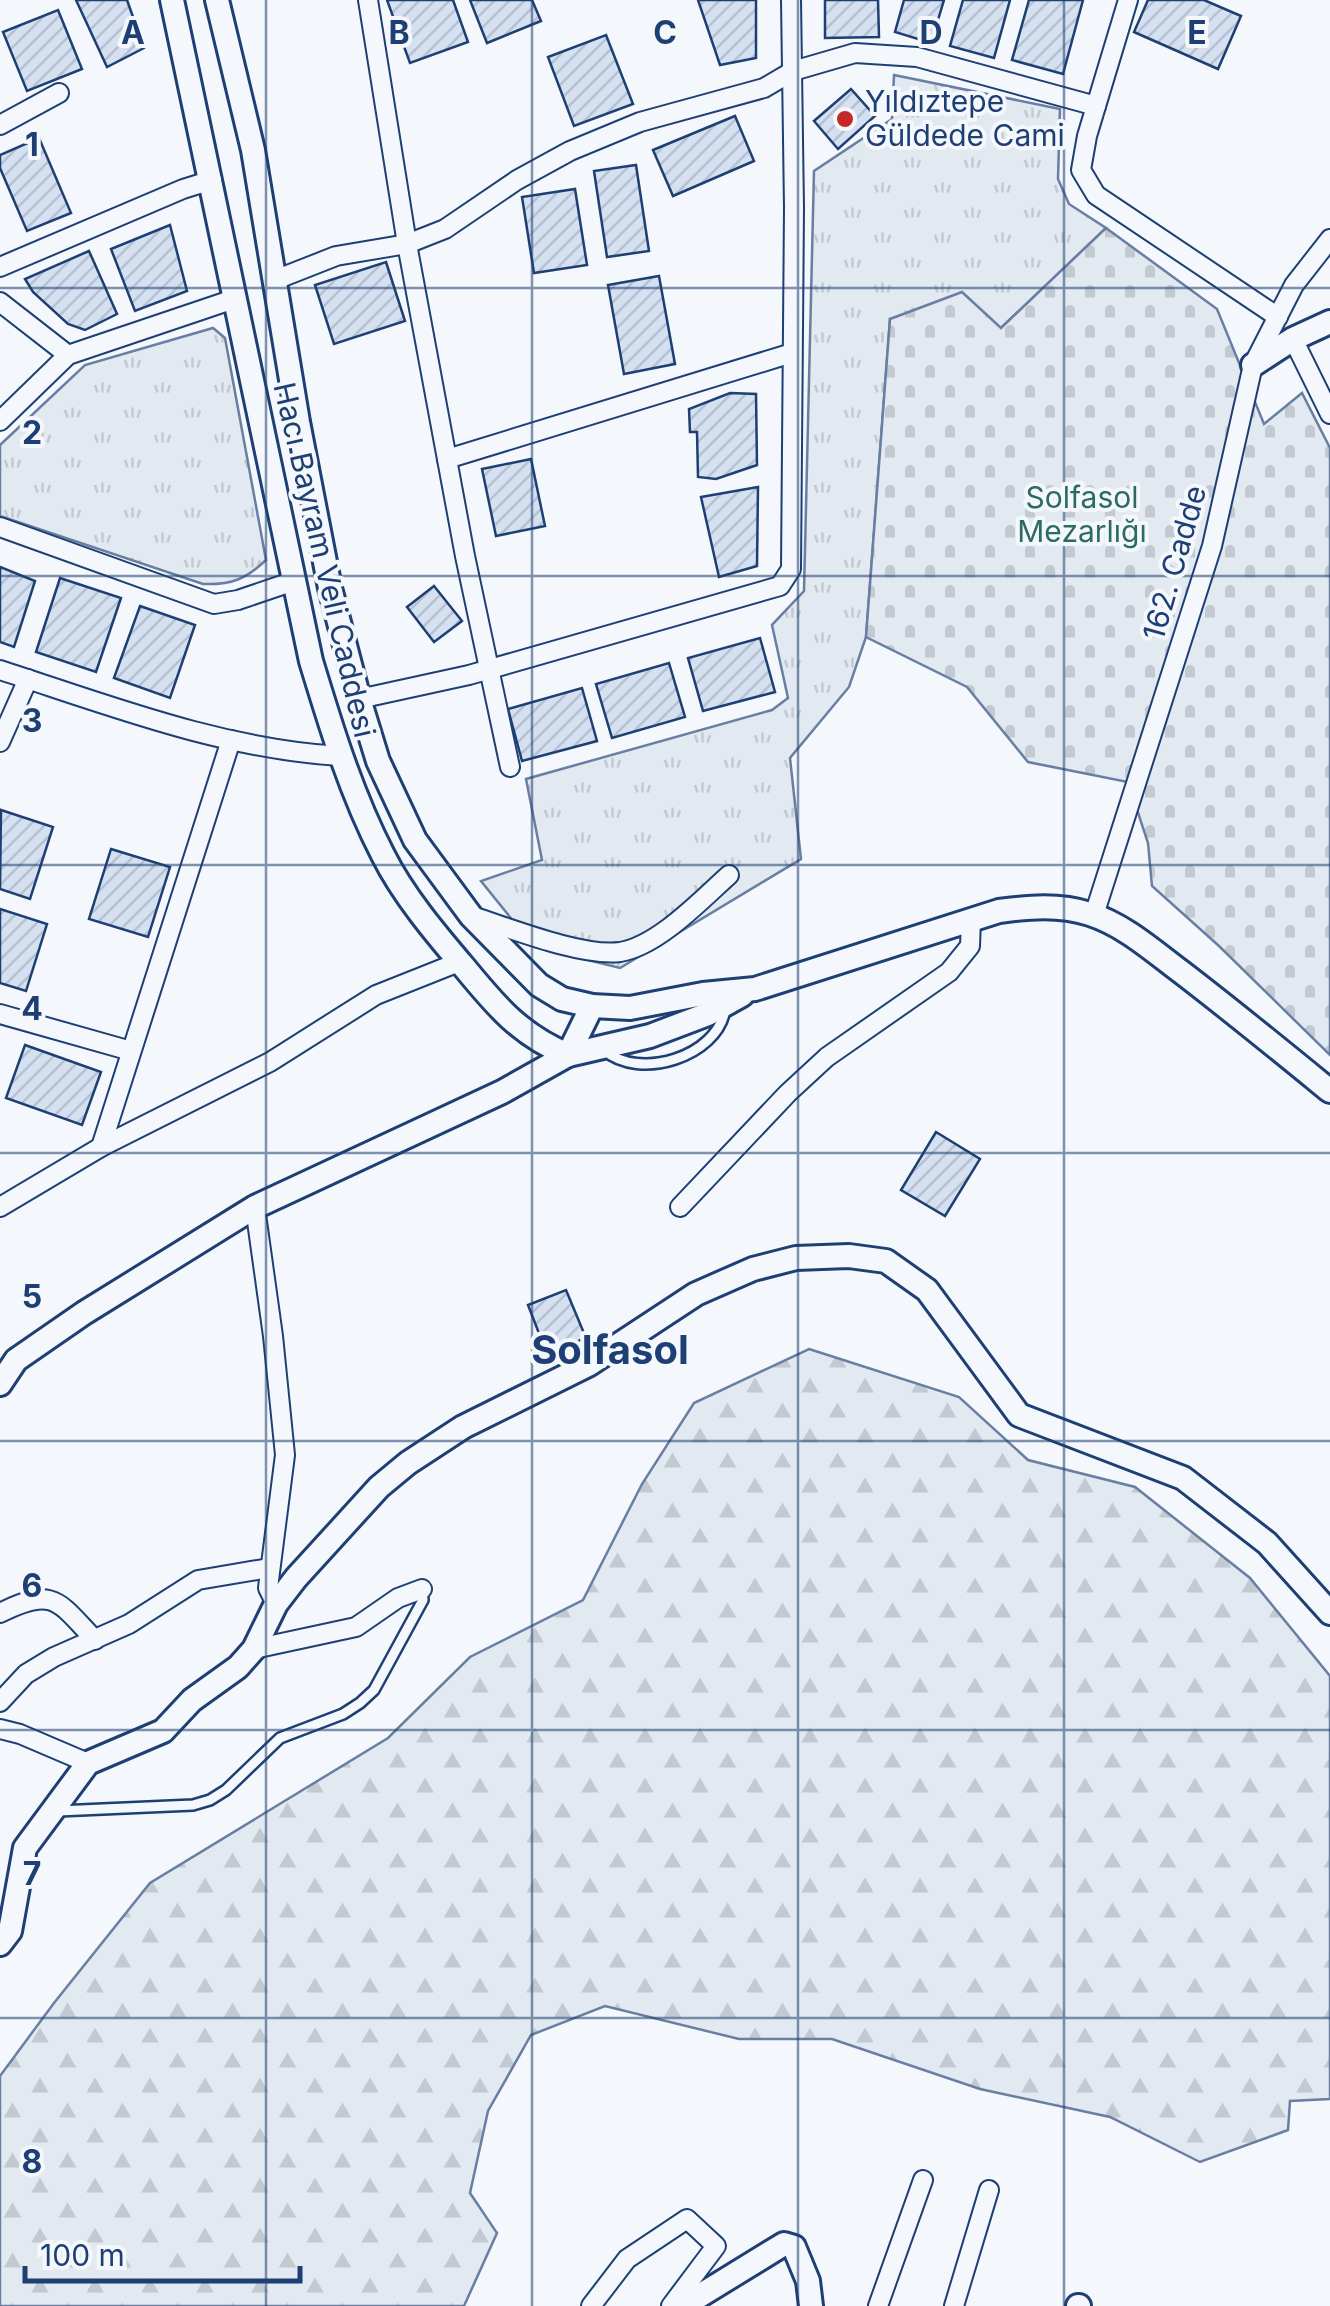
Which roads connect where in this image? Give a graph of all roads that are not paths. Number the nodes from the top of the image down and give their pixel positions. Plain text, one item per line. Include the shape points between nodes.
1 (172, 0) edge
2 (218, 0) edge
3 (368, 0) edge
4 (791, 0) edge
5 (1128, 0) edge
6 (792, 71) junction
7 (59, 93) dead end
8 (1096, 106) junction
9 (0, 125) edge
10 (212, 180) junction
11 (1330, 239) edge
12 (407, 244) junction
13 (0, 267) edge
14 (275, 280) junction
15 (234, 299) junction
16 (0, 302) edge
17 (1278, 318) junction
18 (1330, 322) edge
19 (1293, 339) junction
20 (792, 353) junction
21 (68, 355) junction
22 (1253, 365) junction
23 (1330, 414) edge
24 (0, 421) edge
25 (448, 458) junction
26 (0, 527) edge
27 (294, 581) junction
28 (491, 669) junction
29 (0, 670) edge
30 (28, 679) junction
31 (359, 699) junction
32 (232, 740) junction
33 (0, 742) edge
34 (340, 756) junction
35 (510, 767) dead end
36 (729, 875) dead end
37 (1094, 915) junction
38 (471, 916) junction
39 (970, 919) junction
40 (459, 962) junction
41 (755, 988) junction
42 (592, 1006) junction
43 (0, 1014) edge
44 (131, 1051) junction
45 (568, 1055) junction
46 (1330, 1092) edge
47 (101, 1147) junction
48 (0, 1207) edge
49 (255, 1207) junction
50 (680, 1207) dead end
51 (0, 1384) edge
52 (270, 1568) junction
53 (422, 1590) joint
54 (276, 1604) junction
55 (0, 1613) edge
56 (1330, 1613) edge
57 (95, 1640) junction
58 (254, 1648) junction
59 (0, 1702) edge
60 (0, 1729) edge
61 (88, 1763) junction
62 (56, 1811) junction
63 (0, 1944) edge
64 (923, 2180) dead end
65 (989, 2190) dead end
66 (591, 2306) edge
67 (671, 2306) edge
68 (683, 2306) edge
69 (810, 2306) edge
70 (878, 2306) edge
71 (954, 2306) edge

1 - 10 main road, Hacı Bayram Veli Caddesi
2 - 14 main road via 254,150
3 - 12 street
4 - 6 street
5 - 8 street
6 - 8 street via 855,53 917,57
6 - 12 street via 764,88 640,122 570,151 445,229
6 - 20 street
7 - 9 street
8 - 17 street via 1082,170 1096,195
10 - 13 street
10 - 15 main road, Hacı Bayram Veli Caddesi
11 - 17 street, 162. Cadde
12 - 14 street via 336,256
12 - 25 street
14 - 31 main road via 326,570
15 - 21 street
15 - 27 main road, Hacı Bayram Veli Caddesi
16 - 21 street
17 - 22 street, 162. Cadde
18 - 19 main road
19 - 22 main road
19 - 23 street
20 - 25 street
20 - 28 street via 791,569 780,586
21 - 24 street
22 - 37 street, 162. Cadde via 1212,546
25 - 28 street
26 - 27 street via 214,604
27 - 34 main road, Hacı Bayram Veli Caddesi
28 - 31 street
28 - 35 street
29 - 30 street
30 - 32 street
30 - 33 street
31 - 38 main road via 378,761 415,840
32 - 34 street
32 - 44 street
34 - 40 main road, Hacı Bayram Veli Caddesi via 384,858
36 - 38 street via 666,931 621,952 569,947
37 - 39 main road via 1030,906
37 - 46 main road via 1136,938
38 - 42 main road via 539,985
39 - 41 main road
39 - 50 street via 970,946 948,972 828,1057
40 - 45 main road, Hacı Bayram Veli Caddesi via 517,1026
40 - 47 street via 376,995 270,1062
41 - 42 main road via 630,1008
41 - 45 main road via 650,1036
42 - 45 main road
43 - 44 street
44 - 47 street
45 - 49 main road
47 - 48 street
49 - 51 main road via 16,1360
49 - 52 street via 285,1455
52 - 54 street via 268,1588
52 - 57 street via 198,1580
53 - 58 street via 356,1627
53 - 62 lane via 423,1600 374,1690 343,1714 280,1738 226,1790 193,1806
54 - 56 main road via 379,1487 463,1427 588,1365 696,1294 796,1258 849,1256 886,1261 927,1290 1019,1415 1183,1478 1267,1544
54 - 58 main road
55 - 57 street via 24,1601 48,1600
57 - 59 street via 26,1674
58 - 61 main road via 163,1732
60 - 61 street
61 - 62 main road
62 - 63 main road via 25,1848 10,1931
64 - 70 street
65 - 71 street
66 - 67 street via 627,2258 687,2219 716,2246
68 - 69 main road via 784,2244 794,2247 808,2280

